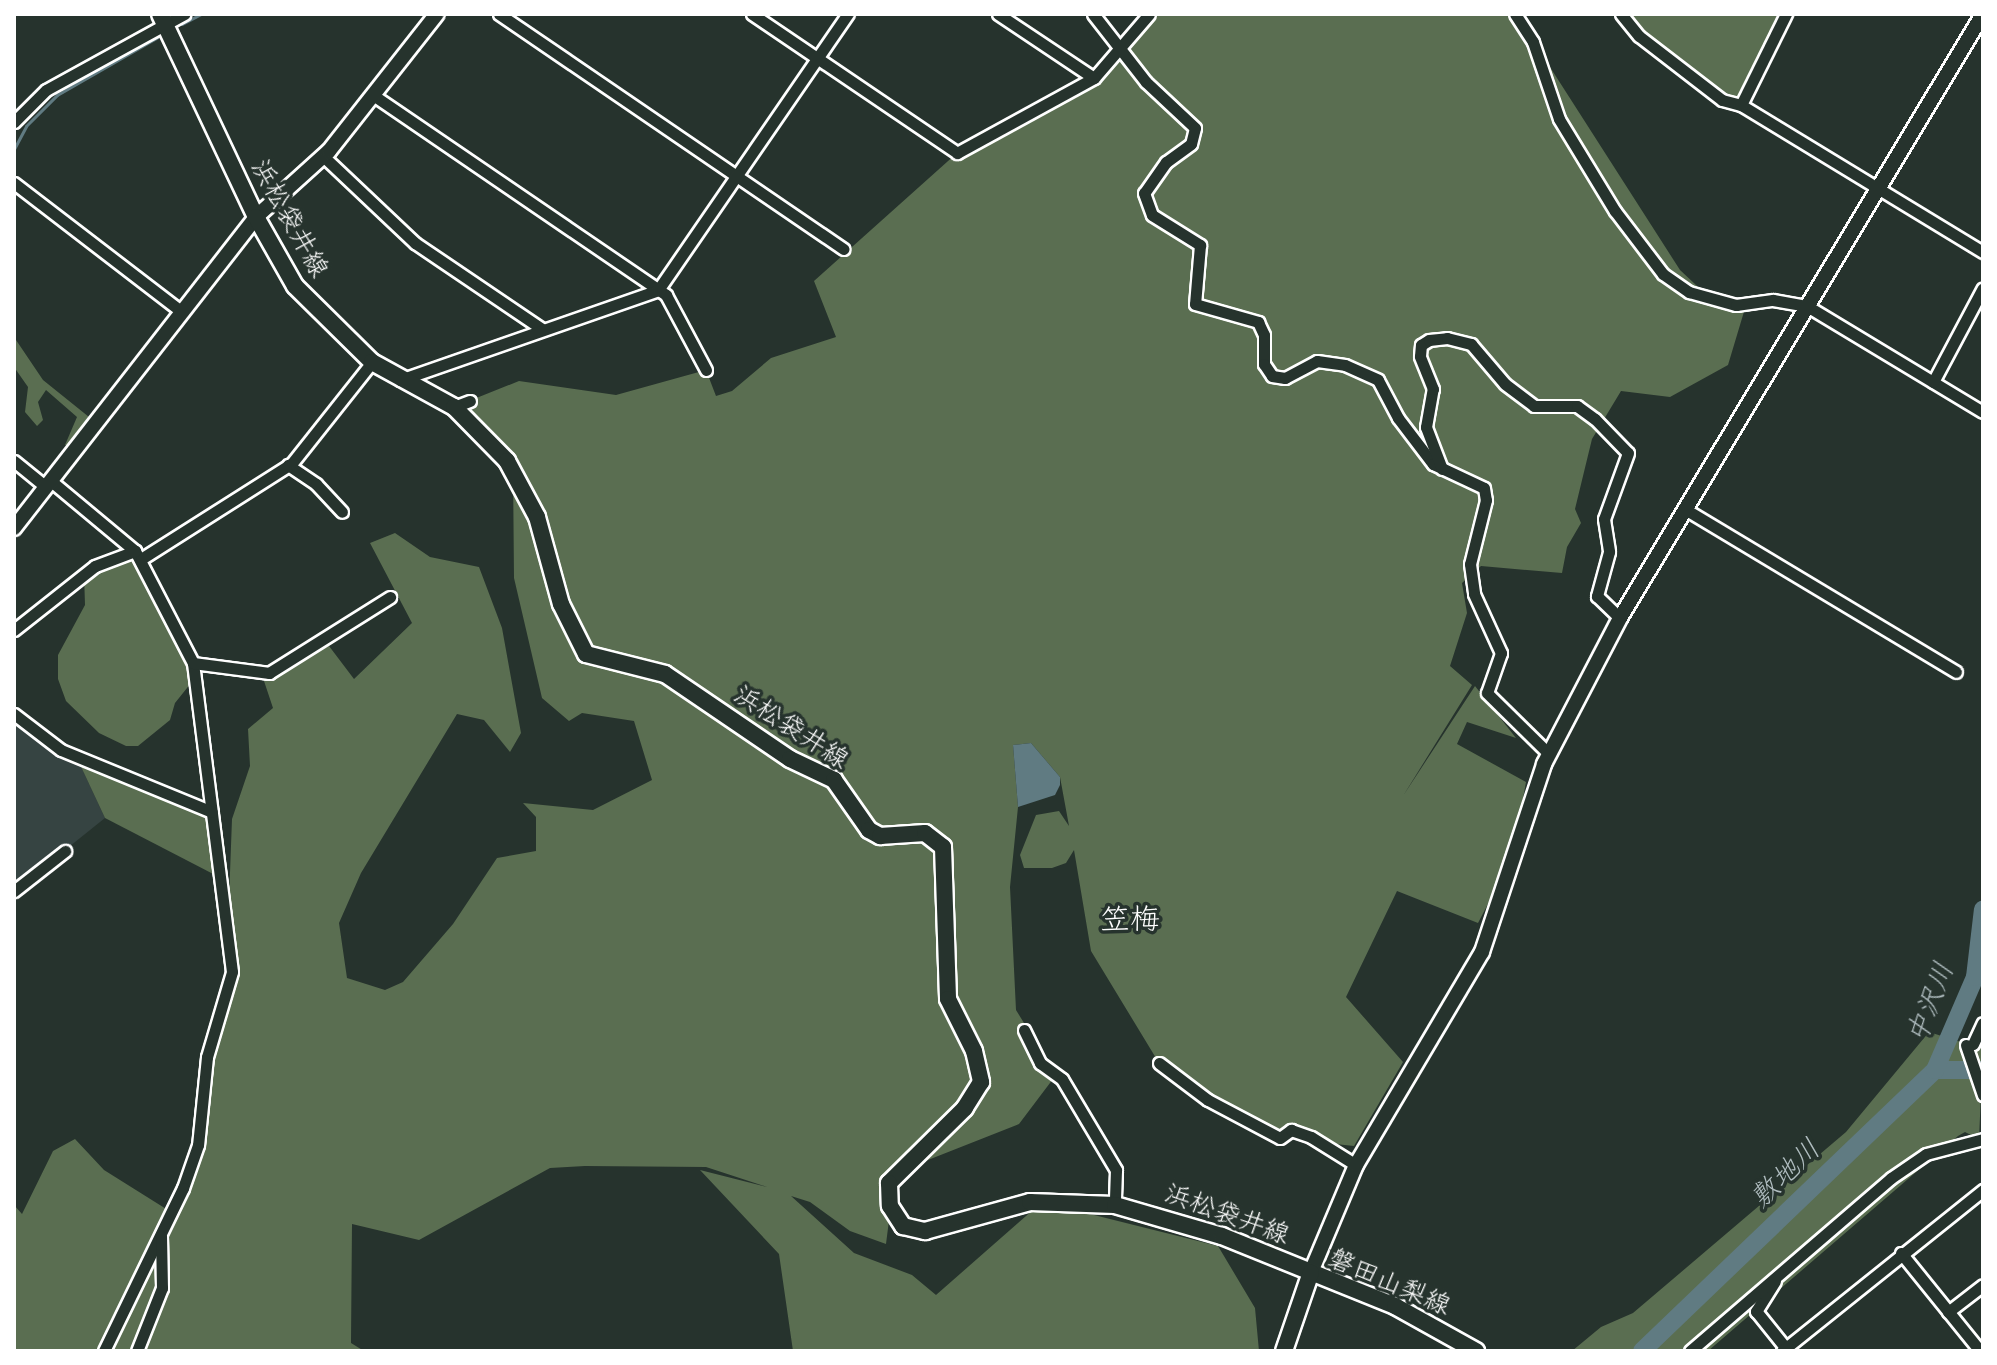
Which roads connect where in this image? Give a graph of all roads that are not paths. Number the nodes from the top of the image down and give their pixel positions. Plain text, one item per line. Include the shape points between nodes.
1 (184, 14) edge
2 (437, 14) edge
3 (499, 14) edge
4 (752, 14) edge
5 (848, 14) edge
6 (998, 14) edge
7 (1093, 14) edge
8 (1149, 14) edge
9 (1515, 14) edge
10 (1621, 14) edge
11 (1786, 14) edge
12 (1983, 14) edge
13 (162, 19) edge
14 (1122, 46) junction
15 (818, 59) junction
16 (1094, 78) junction
17 (373, 95) junction
18 (1741, 105) junction
19 (14, 122) edge
20 (323, 156) junction
21 (737, 176) junction
22 (14, 183) edge
23 (1879, 187) junction
24 (256, 217) junction
25 (844, 249) dead end
26 (1983, 252) edge
27 (1983, 288) edge
28 (658, 290) junction
29 (1807, 306) junction
30 (182, 312) junction
31 (542, 329) junction
32 (372, 362) junction
33 (706, 370) dead end
34 (399, 380) junction
35 (1933, 382) junction
36 (1983, 412) edge
37 (14, 461) edge
38 (288, 465) junction
39 (1442, 470) junction
40 (49, 484) junction
41 (1685, 509) junction
42 (342, 512) dead end
43 (14, 528) edge
44 (138, 555) junction
45 (390, 597) dead end
46 (1620, 618) junction
47 (14, 630) edge
48 (193, 663) junction
49 (1956, 672) dead end
50 (14, 714) edge
51 (1549, 754) junction
52 (212, 812) junction
53 (65, 851) dead end
54 (14, 891) edge
55 (1983, 1023) edge
56 (1024, 1030) dead end
57 (1159, 1063) dead end
58 (1983, 1095) edge
59 (1983, 1139) edge
60 (1356, 1165) junction
61 (1983, 1190) edge
62 (1115, 1205) junction
63 (161, 1235) junction
64 (1901, 1253) junction
65 (1781, 1270) junction
66 (1311, 1272) junction
67 (1983, 1285) edge
68 (1948, 1312) junction
69 (1785, 1350) edge
70 (104, 1351) edge
71 (137, 1351) edge
72 (1284, 1351) edge
73 (1476, 1351) edge
74 (1690, 1351) edge
75 (1980, 1351) edge

1 - 13 street
2 - 17 street
3 - 21 street
4 - 15 street
5 - 15 street
6 - 16 street
7 - 14 street
8 - 14 street
9 - 29 street via 1533,42 1559,119 1615,211 1663,274 1689,292 1736,305 1773,300
10 - 18 street via 1639,36 1722,100
11 - 18 street
12 - 23 street
13 - 19 street via 46,90
13 - 24 main road, 浜松袋井線
14 - 16 street
14 - 39 street via 1146,82 1195,128 1191,144 1166,162 1144,193 1152,215 1200,245 1195,304 1258,322 1264,335 1264,364 1279,379 1317,361 1345,365 1378,380 1398,418
15 - 16 street via 957,153
15 - 21 street
17 - 20 street
17 - 28 street
18 - 23 street
20 - 24 street
20 - 31 street via 415,243
21 - 25 street
21 - 28 street
22 - 30 street
23 - 26 street
23 - 29 street
24 - 30 street
24 - 32 main road, 浜松袋井線 via 295,286
27 - 35 street
28 - 31 street
28 - 33 street via 694,341
29 - 35 street
29 - 41 street
30 - 40 street
31 - 34 street
32 - 34 main road, 浜松袋井線
32 - 38 street
34 - 62 main road, 浜松袋井線 via 462,404 507,461 528,497 561,604 586,654 665,674 790,759 834,780 869,830 880,836 925,833 943,847 948,999 974,1051 981,1082 965,1108 895,1173 889,1194 895,1217 903,1226 925,1231 1030,1202
35 - 36 street
37 - 40 street
38 - 42 street via 316,484
38 - 44 street
39 - 46 street via 1426,427 1433,389 1420,356 1421,345 1429,340 1471,344 1505,384 1534,406 1577,406 1595,419 1628,453 1604,519 1609,552 1597,596
39 - 51 street via 1469,477 1484,488 1486,500 1470,564 1474,594 1501,653 1487,693
40 - 43 street
40 - 44 street
41 - 46 street
41 - 49 street
44 - 47 street via 95,566
44 - 48 street
45 - 48 street via 269,673
46 - 51 street
48 - 52 street
50 - 52 street via 61,750
51 - 60 street via 1482,952
52 - 63 street via 230,987 207,1057 203,1126
53 - 54 street
55 - 58 street via 1970,1046
56 - 62 street via 1040,1063 1062,1079 1116,1170
57 - 60 street via 1208,1100 1280,1138 1291,1130 1311,1137
59 - 65 street via 1926,1154
60 - 66 street
61 - 64 street
62 - 66 main road, 浜松袋井線 via 1164,1215
63 - 70 street
63 - 71 street via 162,1288
64 - 68 street
64 - 69 street
65 - 69 street via 1756,1311
65 - 74 street
66 - 72 main road, 磐田山梨線
66 - 73 main road, 磐田山梨線 via 1395,1306
67 - 68 street
68 - 75 street

